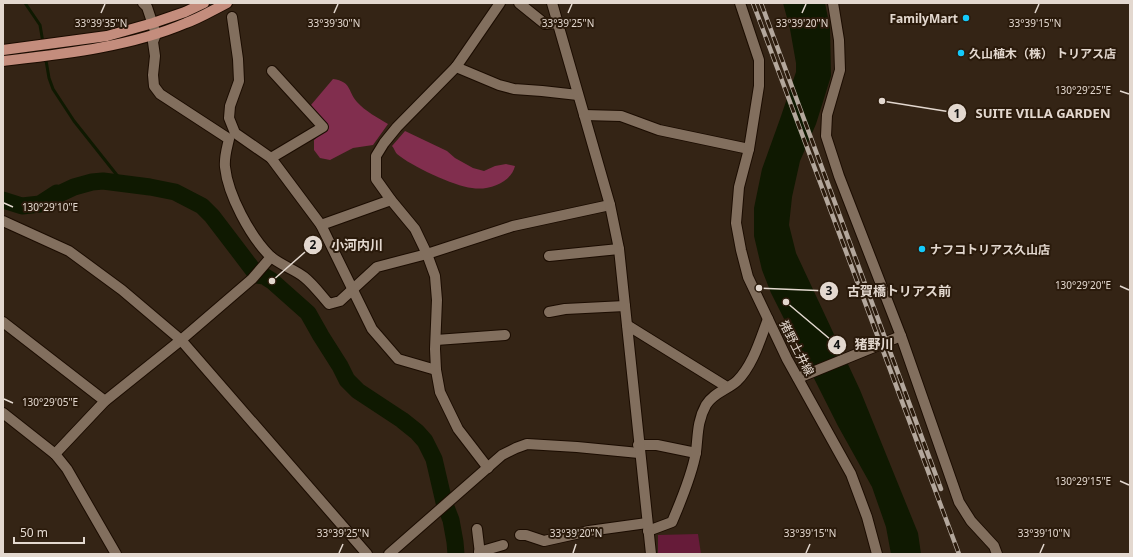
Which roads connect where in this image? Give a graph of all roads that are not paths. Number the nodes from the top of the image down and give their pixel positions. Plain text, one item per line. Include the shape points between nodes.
1 (143, 3) edge
2 (204, 3) edge
3 (227, 3) edge
4 (500, 3) edge
5 (519, 3) edge
6 (552, 3) edge
7 (740, 3) edge
8 (833, 3) edge
9 (232, 17) dead end
10 (153, 23) junction
11 (558, 23) junction
12 (156, 34) junction
13 (3, 50) edge
14 (3, 61) edge
15 (456, 67) junction
16 (272, 71) dead end
17 (578, 95) junction
18 (584, 115) junction
19 (232, 136) junction
20 (749, 149) junction
21 (271, 158) junction
22 (391, 200) junction
23 (610, 205) junction
24 (3, 221) edge
25 (322, 225) junction
26 (619, 249) junction
27 (427, 254) junction
28 (548, 256) dead end
29 (270, 259) junction
30 (352, 289) junction
31 (625, 306) junction
32 (549, 312) dead end
33 (768, 319) junction
34 (3, 322) edge
35 (627, 325) junction
36 (505, 335) dead end
37 (901, 336) junction
38 (181, 340) junction
39 (436, 340) junction
40 (436, 370) junction
41 (798, 378) junction
42 (727, 387) junction
43 (105, 401) junction
44 (3, 413) edge
45 (639, 449) junction
46 (696, 453) junction
47 (55, 454) junction
48 (488, 468) junction
49 (648, 527) junction
50 (477, 530) dead end
51 (520, 535) dead end
52 (503, 545) dead end
53 (480, 553) edge
54 (116, 554) edge
55 (367, 554) edge
56 (389, 554) edge
57 (651, 554) edge
58 (877, 554) edge
59 (997, 554) edge

1 - 10 street
2 - 10 main road
3 - 12 main road via 186,24
4 - 15 street
5 - 11 street via 545,24
6 - 11 street
7 - 20 street, 猪野土井線 via 759,60 759,86
8 - 37 street via 839,40 840,70 827,115 826,136
9 - 19 street via 239,81 230,106
10 - 12 street
10 - 13 main road via 107,36
11 - 17 street
12 - 14 main road via 95,48
12 - 19 street via 153,42 154,86 160,94
15 - 17 street via 514,89
15 - 22 street via 397,128 376,156 376,179
16 - 21 street via 323,127
17 - 18 street
18 - 20 street via 621,116 659,130
18 - 23 street
19 - 21 street
19 - 29 street via 226,152 225,167 230,187 240,213
20 - 33 street, 猪野土井線 via 739,187 736,223 748,277
21 - 25 street
22 - 25 street
22 - 27 street via 415,229
23 - 26 street
23 - 27 street via 513,226
24 - 38 street via 70,251 122,290
25 - 30 street
26 - 28 street
26 - 31 street
27 - 30 street via 377,267
27 - 39 street via 435,276
29 - 30 street via 304,277 329,304 340,301
29 - 38 street via 252,279
30 - 40 street via 372,329 398,359
31 - 32 street
31 - 35 street
33 - 41 street, 猪野土井線
33 - 42 street via 758,348 746,370 736,382
34 - 43 street
35 - 42 street
35 - 45 street
36 - 39 street
37 - 41 street
37 - 59 street via 959,502 994,546
38 - 43 street
38 - 55 street
39 - 40 street
40 - 48 street via 440,392 458,429
41 - 58 street, 猪野土井線 via 851,474 868,517
42 - 46 street via 713,397 703,412 697,433
43 - 47 street
44 - 47 street
45 - 46 street via 656,445
45 - 48 street via 527,444 502,455
45 - 49 street
46 - 49 street via 672,522
47 - 54 street via 67,469
48 - 56 street
49 - 51 street via 589,531 544,542
49 - 57 street
50 - 53 street
52 - 53 street

